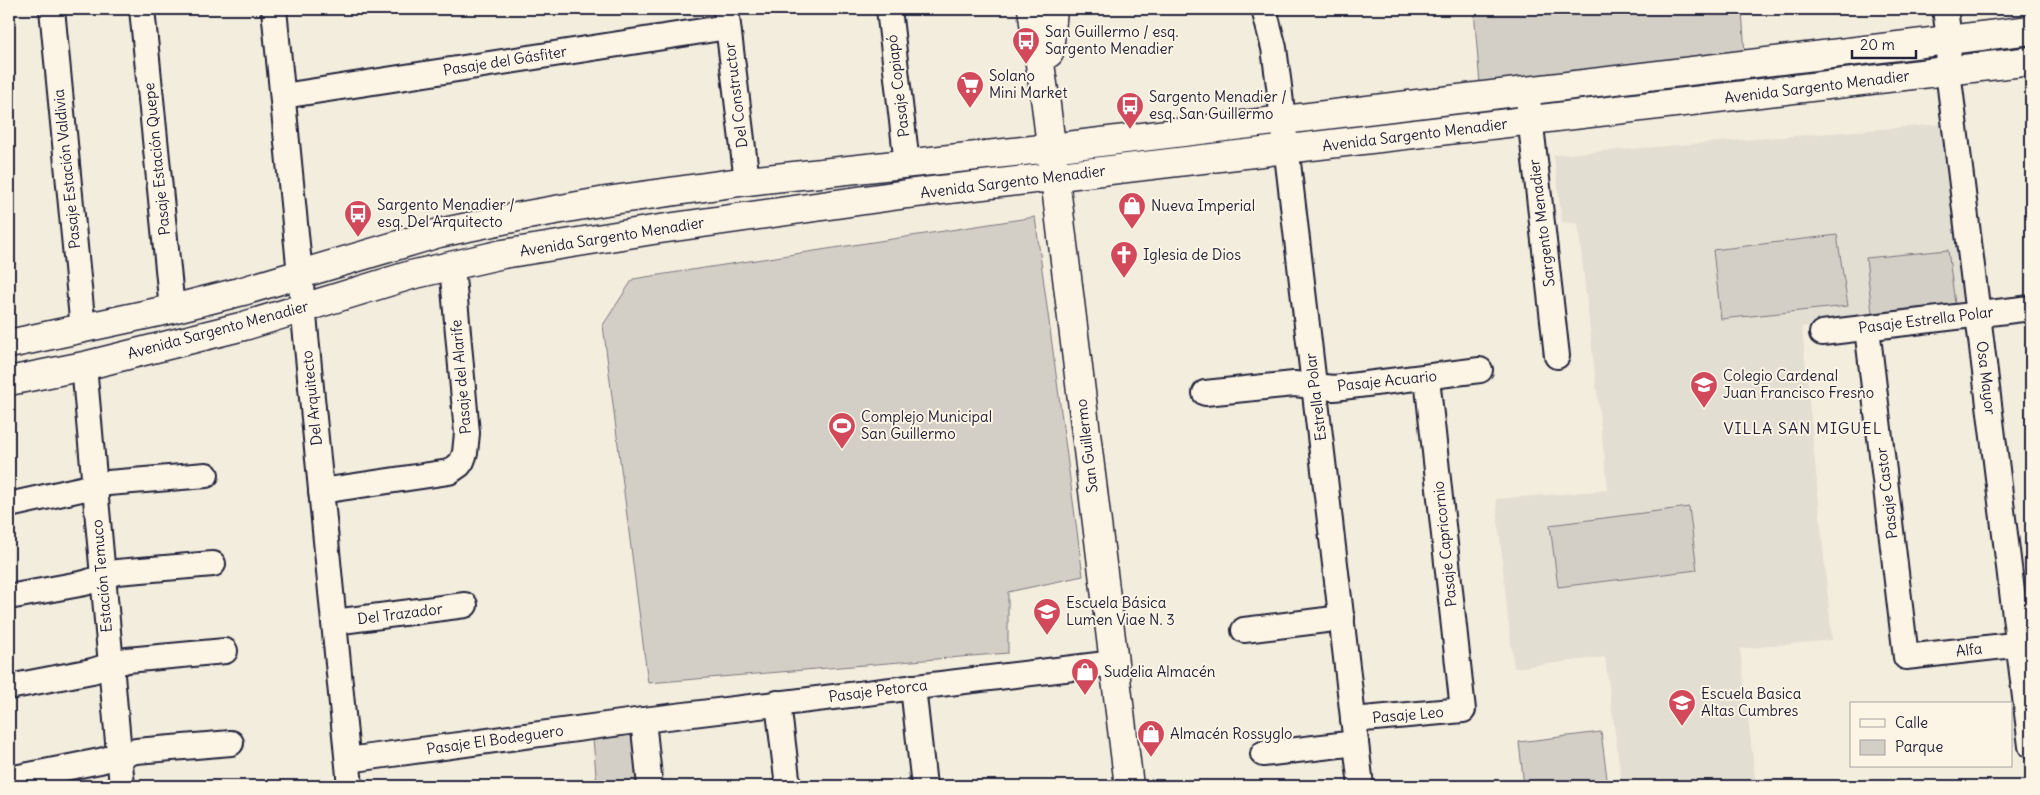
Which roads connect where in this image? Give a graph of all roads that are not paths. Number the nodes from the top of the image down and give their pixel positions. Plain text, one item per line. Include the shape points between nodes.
1 (52, 9) edge
2 (142, 9) edge
3 (274, 9) edge
4 (889, 9) edge
5 (1032, 9) edge
6 (1053, 9) edge
7 (1264, 9) edge
8 (1945, 9) edge
9 (727, 18) edge
10 (2031, 30) edge
11 (1949, 39) junction
12 (2031, 61) edge
13 (1948, 70) junction
14 (1527, 90) junction
15 (282, 96) junction
16 (1046, 105) junction
17 (1283, 120) junction
18 (1531, 122) junction
19 (1051, 148) junction
20 (1287, 150) junction
21 (907, 164) junction
22 (1055, 177) junction
23 (747, 181) junction
24 (452, 266) junction
25 (300, 274) junction
26 (303, 307) junction
27 (2031, 308) edge
28 (172, 309) junction
29 (1978, 314) junction
30 (1867, 328) junction
31 (83, 329) junction
32 (1822, 333) dead end
33 (9, 344) edge
34 (1557, 356) dead end
35 (84, 366) junction
36 (1480, 370) dead end
37 (1427, 378) junction
38 (9, 381) edge
39 (1314, 386) junction
40 (1205, 393) dead end
41 (206, 475) dead end
42 (94, 487) junction
43 (321, 491) junction
44 (9, 505) edge
45 (213, 564) dead end
46 (102, 577) junction
47 (9, 597) edge
48 (466, 605) dead end
49 (1342, 618) junction
50 (334, 622) junction
51 (1244, 630) dead end
52 (2025, 644) edge
53 (225, 651) dead end
54 (1906, 657) joint
55 (1114, 663) junction
56 (110, 665) junction
57 (9, 687) edge
58 (914, 687) junction
59 (778, 703) junction
60 (1463, 710) joint
61 (643, 720) junction
62 (1353, 720) junction
63 (231, 743) dead end
64 (1356, 743) junction
65 (2031, 746) edge
66 (1262, 754) dead end
67 (119, 756) junction
68 (348, 760) junction
69 (9, 779) edge
70 (122, 786) edge
71 (350, 786) edge
72 (650, 786) edge
73 (788, 786) edge
74 (924, 786) edge
75 (1129, 786) edge
76 (1361, 786) edge

1 - 31 street, Pasaje Estación Valdivia
2 - 28 street, Pasaje Estación Quepe
3 - 15 street, Del Arquitecto
4 - 21 street, Pasaje Copiapó
5 - 16 street, San Guillermo
6 - 16 street, San Guillermo
7 - 17 street, Estrella Polar via 1274,48
8 - 11 street, Osa Mayor
9 - 15 street, Pasaje del Gásfiter
9 - 23 street, Del Constructor
10 - 11 street, Avenida Sargento Menadier
11 - 13 street, Osa Mayor
11 - 14 street, Avenida Sargento Menadier
12 - 13 street, Avenida Sargento Menadier
13 - 18 street, Avenida Sargento Menadier
13 - 29 street, Osa Mayor
14 - 17 street, Avenida Sargento Menadier
14 - 18 street, Sargento Menadier
15 - 25 street, Del Arquitecto
16 - 19 street, San Guillermo
17 - 19 street, Avenida Sargento Menadier
17 - 20 street, Estrella Polar
18 - 20 street, Avenida Sargento Menadier
18 - 34 street, Sargento Menadier
19 - 21 street, Avenida Sargento Menadier
19 - 22 street, San Guillermo
20 - 22 street, Avenida Sargento Menadier
20 - 39 street, Estrella Polar
21 - 23 street, Avenida Sargento Menadier
22 - 24 street, Avenida Sargento Menadier via 822,205 503,254
22 - 55 street, San Guillermo
23 - 25 street, Avenida Sargento Menadier via 479,224 405,242
24 - 26 street, Avenida Sargento Menadier
24 - 43 street, Pasaje del Alarife via 467,422 465,453 459,466 449,472
25 - 26 street, Del Arquitecto
25 - 28 street, Avenida Sargento Menadier
26 - 35 street, Avenida Sargento Menadier via 244,326
26 - 43 street, Del Arquitecto
27 - 29 street, Pasaje Estrella Polar
28 - 31 street, Avenida Sargento Menadier
29 - 30 street, Pasaje Estrella Polar
29 - 52 street, Osa Mayor
30 - 32 street, Pasaje Estrella Polar
30 - 54 street, Pasaje Castor
31 - 33 street, Avenida Sargento Menadier
35 - 38 street, Avenida Sargento Menadier
35 - 42 street, Estación Temuco
36 - 37 street, Pasaje Acuario
37 - 39 street, Pasaje Acuario via 1334,388
37 - 60 street, Pasaje Capricornio
39 - 40 street, Pasaje Acuario via 1294,384
39 - 49 street, Estrella Polar
41 - 42 street
42 - 44 street
42 - 46 street, Estación Temuco
43 - 50 street, Del Arquitecto
45 - 46 street via 117,572
46 - 47 street
46 - 56 street, Estación Temuco
48 - 50 street, Del Trazador
49 - 51 street
49 - 62 street, Estrella Polar
50 - 68 street, Del Arquitecto
52 - 54 street, Alfa
52 - 65 street, Osa Mayor
53 - 56 street via 127,660
55 - 58 street, Pasaje Petorca
55 - 75 street, San Guillermo
56 - 57 street
56 - 67 street, Estación Temuco
58 - 59 street, Pasaje Petorca
58 - 74 street
59 - 61 street, Pasaje Petorca
59 - 73 street
60 - 62 street, Pasaje Leo
61 - 68 street, Pasaje El Bodeguero
61 - 72 street
62 - 64 street, Estrella Polar
63 - 67 street via 136,751
64 - 66 street
64 - 76 street, Estrella Polar
67 - 69 street
67 - 70 street, Estación Temuco
68 - 71 street, Del Arquitecto

